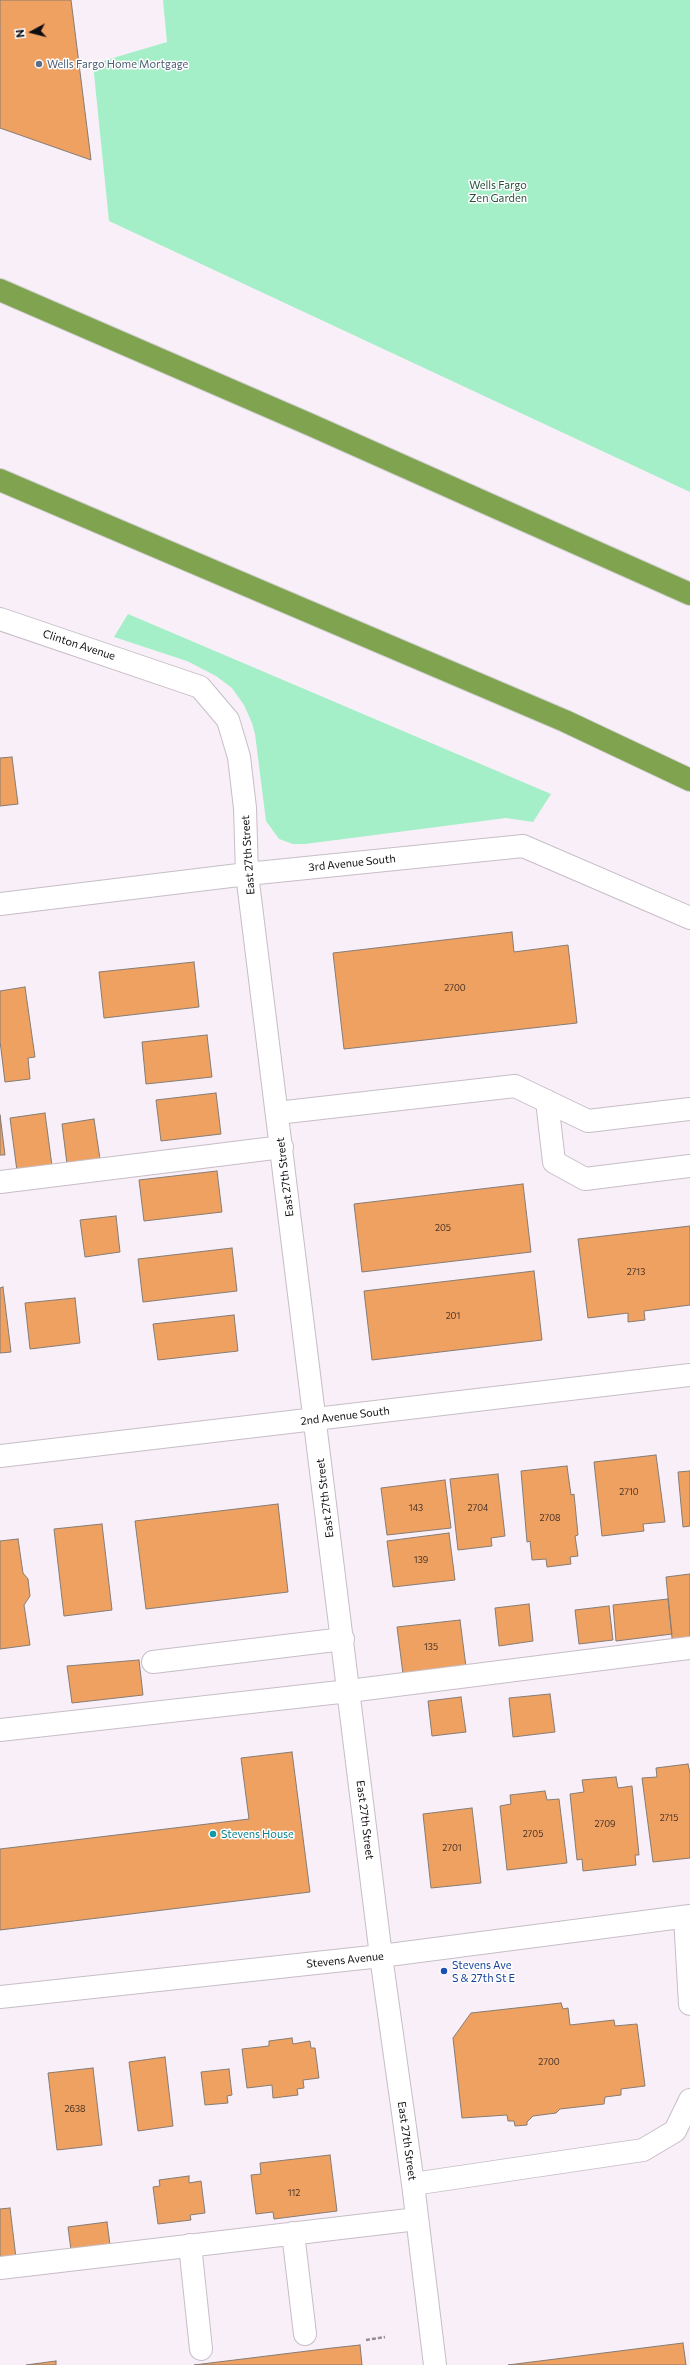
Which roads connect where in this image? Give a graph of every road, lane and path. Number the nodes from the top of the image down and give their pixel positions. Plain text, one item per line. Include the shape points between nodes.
1 (0, 290) edge
2 (0, 480) edge
3 (690, 594) edge
4 (0, 619) edge
5 (157, 671) joint
6 (690, 780) edge
7 (247, 874) junction
8 (0, 904) edge
9 (690, 918) edge
10 (546, 1101) junction
11 (690, 1109) edge
12 (277, 1113) junction
13 (282, 1147) junction
14 (690, 1166) edge
15 (0, 1182) edge
16 (690, 1374) edge
17 (316, 1420) junction
18 (0, 1456) edge
19 (343, 1639) junction
20 (690, 1648) edge
21 (153, 1662) dead end
22 (349, 1691) junction
23 (0, 1730) edge
24 (687, 1917) edge
25 (382, 1956) junction
26 (0, 1997) edge
27 (690, 2004) edge
28 (690, 2100) edge
29 (413, 2184) junction
30 (417, 2219) junction
31 (293, 2233) junction
32 (190, 2245) junction
33 (0, 2268) edge
34 (305, 2334) dead end
35 (385, 2337) dead end
36 (366, 2340) dead end
37 (201, 2349) dead end
38 (434, 2365) edge

1 - 3 highway
2 - 6 highway via 564,721
4 - 5 street, Clinton Avenue
5 - 7 street, East 27th Street via 200,687 228,720 239,757 245,808
7 - 8 street, 3rd Avenue South
7 - 9 street, 3rd Avenue South via 523,846
7 - 12 street, East 27th Street
10 - 11 street via 588,1121
10 - 12 street via 514,1086
10 - 14 street via 554,1162 584,1179
12 - 13 street, East 27th Street
13 - 15 street
13 - 17 street, East 27th Street
16 - 17 street, 2nd Avenue South
17 - 18 street, 2nd Avenue South
17 - 19 street, East 27th Street
19 - 21 street
19 - 22 street, East 27th Street
20 - 22 street
22 - 23 street
22 - 25 street, East 27th Street
24 - 25 street, Stevens Avenue
24 - 27 street
25 - 26 street, Stevens Avenue
25 - 29 street, East 27th Street
28 - 29 street via 675,2131 643,2150
29 - 30 street, East 27th Street
30 - 31 street
30 - 38 street, East 27th Street
31 - 32 street
31 - 34 street
32 - 33 street
32 - 37 street
35 - 36 path

